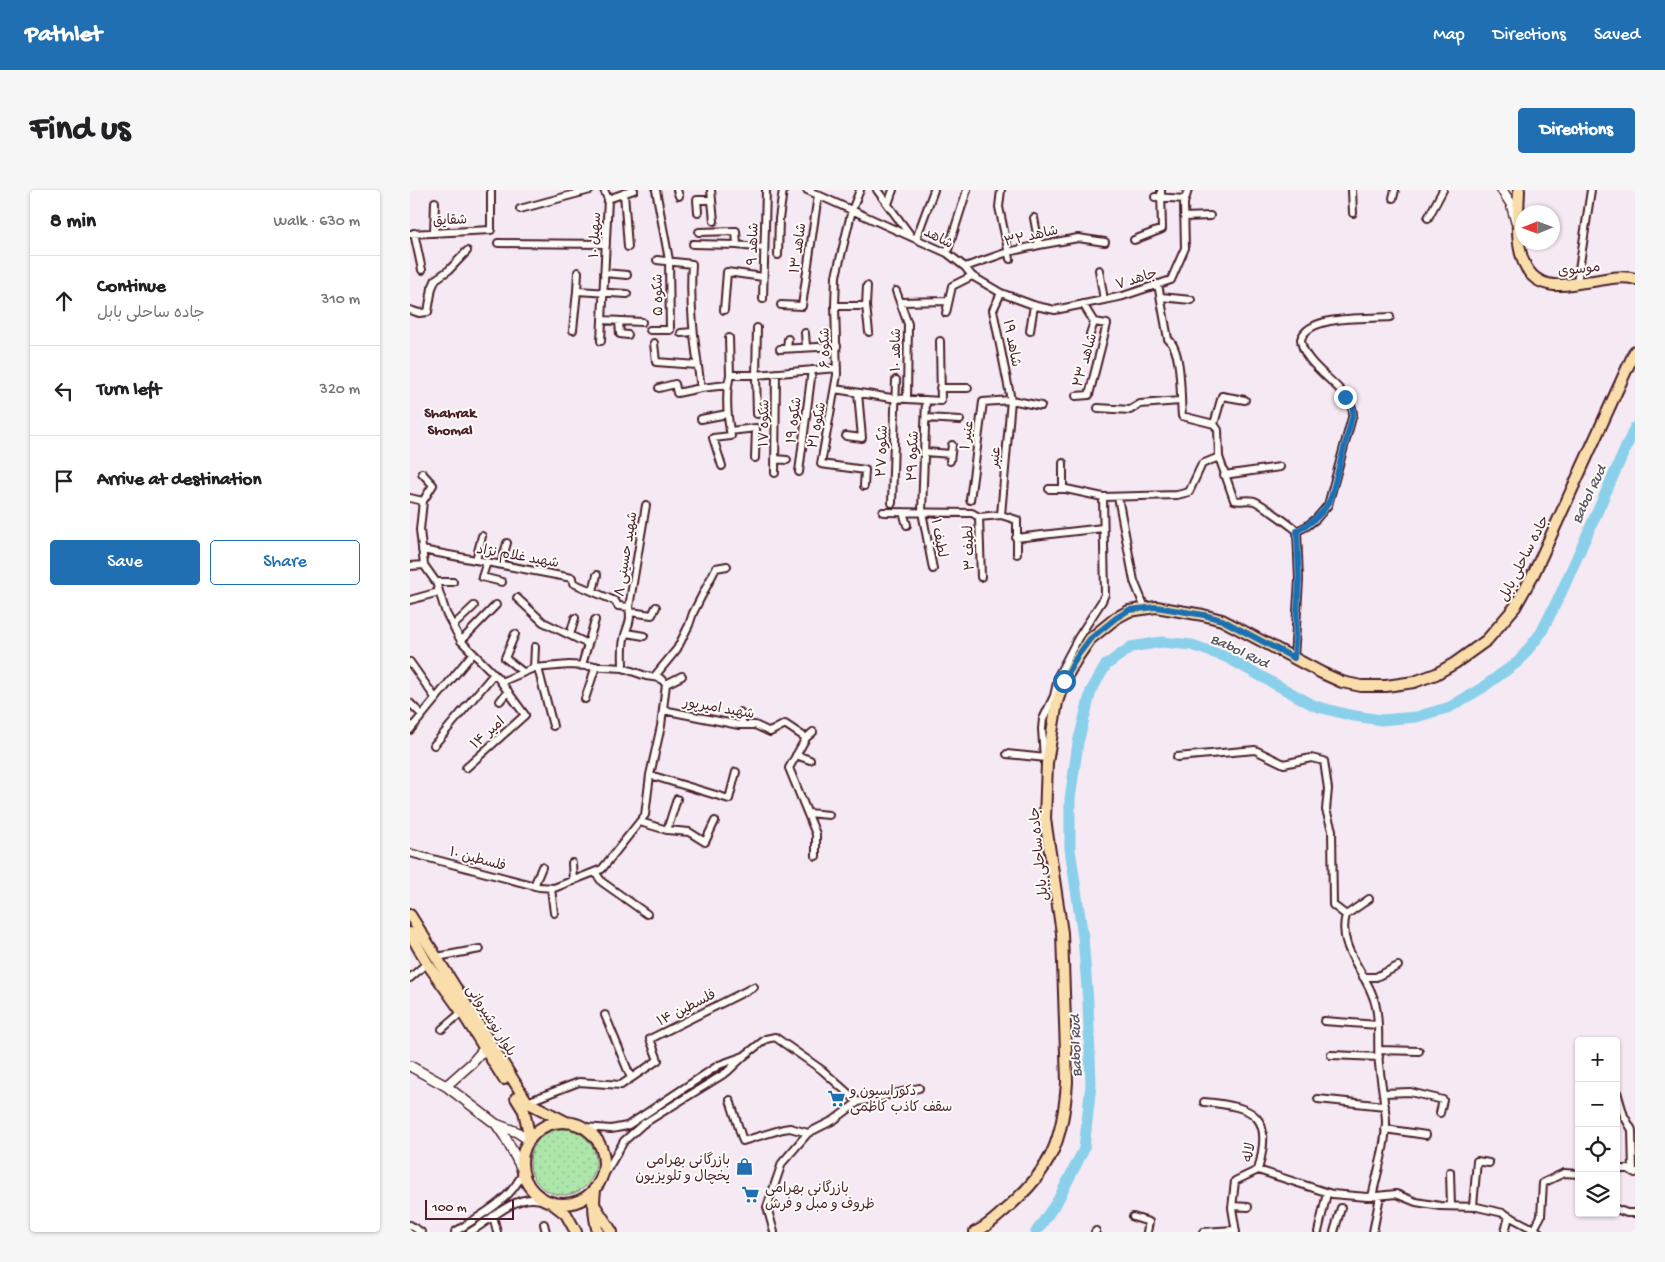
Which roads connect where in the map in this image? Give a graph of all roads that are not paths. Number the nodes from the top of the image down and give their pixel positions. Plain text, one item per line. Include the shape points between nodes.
1 (491, 190) edge
2 (590, 190) edge
3 (604, 190) edge
4 (634, 190) edge
5 (656, 190) edge
6 (712, 190) edge
7 (766, 190) edge
8 (783, 190) edge
9 (807, 190) edge
10 (860, 190) edge
11 (877, 190) edge
12 (893, 190) edge
13 (934, 190) edge
14 (967, 190) edge
15 (1001, 190) edge
16 (1188, 190) edge
17 (1352, 190) edge
18 (1395, 190) edge
19 (1443, 190) edge
20 (1502, 190) edge
21 (1519, 190) edge
22 (1590, 190) edge
23 (582, 191) edge
24 (620, 193) edge
25 (821, 194) edge
26 (1159, 195) edge
27 (1393, 198) dead end
28 (608, 199) junction
29 (1185, 199) junction
30 (712, 200) junction
31 (435, 202) dead end
32 (888, 204) junction
33 (1518, 205) edge
34 (520, 210) dead end
35 (852, 210) junction
36 (698, 212) dead end
37 (1353, 213) dead end
38 (1210, 216) dead end
39 (1184, 217) junction
40 (1034, 218) dead end
41 (1428, 218) dead end
42 (1515, 218) edge
43 (714, 221) dead end
44 (434, 232) junction
45 (699, 232) dead end
46 (412, 233) edge
47 (914, 238) junction
48 (1134, 240) dead end
49 (1105, 242) dead end
50 (498, 243) dead end
51 (606, 244) junction
52 (693, 244) dead end
53 (737, 245) junction
54 (1039, 245) junction
55 (628, 247) dead end
56 (764, 248) junction
57 (1520, 250) edge
58 (467, 251) dead end
59 (1008, 252) junction
60 (947, 253) junction
61 (778, 255) dead end
62 (1010, 259) dead end
63 (658, 260) dead end
64 (669, 260) junction
65 (965, 268) junction
66 (422, 270) dead end
67 (1099, 270) dead end
68 (578, 272) dead end
69 (604, 273) junction
70 (627, 275) dead end
71 (972, 276) junction
72 (763, 277) junction
73 (1634, 278) edge
74 (1578, 283) junction
75 (1158, 284) junction
76 (867, 286) dead end
77 (576, 290) junction
78 (896, 291) dead end
79 (604, 293) junction
80 (1001, 293) junction
81 (627, 294) dead end
82 (1160, 298) junction
83 (763, 299) dead end
84 (1104, 300) junction
85 (1191, 300) dead end
86 (948, 301) junction
87 (901, 302) junction
88 (1083, 304) junction
89 (781, 305) dead end
90 (1034, 305) junction
91 (835, 306) junction
92 (866, 306) junction
93 (410, 310) edge
94 (724, 310) dead end
95 (1055, 310) joint
96 (946, 313) dead end
97 (1390, 317) dead end
98 (602, 320) junction
99 (620, 320) junction
100 (642, 322) dead end
101 (1094, 322) junction
102 (757, 328) dead end
103 (573, 330) dead end
104 (650, 330) dead end
105 (693, 332) junction
106 (869, 332) dead end
107 (1030, 332) dead end
108 (681, 333) dead end
109 (805, 333) dead end
110 (628, 334) dead end
111 (1090, 334) dead end
112 (729, 338) dead end
113 (788, 339) dead end
114 (601, 341) dead end
115 (940, 341) dead end
116 (654, 343) dead end
117 (837, 346) junction
118 (806, 348) junction
119 (1635, 351) edge
120 (698, 365) junction
121 (837, 368) junction
122 (812, 370) junction
123 (776, 373) junction
124 (730, 375) junction
125 (756, 375) junction
126 (896, 380) dead end
127 (727, 386) junction
128 (659, 388) dead end
129 (700, 388) junction
130 (940, 388) junction
131 (968, 388) dead end
132 (835, 389) junction
133 (858, 393) junction
134 (1076, 396) dead end
135 (893, 398) junction
136 (907, 399) junction
137 (926, 400) junction
138 (1011, 400) junction
139 (1245, 400) dead end
140 (1180, 401) junction
141 (1041, 406) dead end
142 (1098, 408) dead end
143 (727, 414) junction
144 (757, 414) dead end
145 (926, 418) junction
146 (701, 419) dead end
147 (960, 420) dead end
148 (1214, 424) junction
149 (730, 431) junction
150 (846, 436) dead end
151 (952, 446) dead end
152 (925, 452) junction
153 (1219, 457) junction
154 (755, 458) dead end
155 (775, 459) junction
156 (787, 460) dead end
157 (1063, 464) dead end
158 (722, 466) dead end
159 (1280, 467) dead end
160 (799, 472) dead end
161 (422, 473) dead end
162 (775, 474) dead end
163 (1224, 475) junction
164 (864, 486) dead end
165 (1048, 489) dead end
166 (1063, 489) junction
167 (1102, 497) junction
168 (1118, 497) junction
169 (410, 498) edge
170 (970, 500) dead end
171 (423, 501) junction
172 (892, 503) dead end
173 (646, 505) dead end
174 (883, 512) dead end
175 (903, 512) junction
176 (922, 512) junction
177 (1001, 515) junction
178 (979, 517) junction
179 (907, 525) dead end
180 (1103, 528) junction
181 (1297, 531) junction
182 (482, 536) dead end
183 (1016, 538) junction
184 (507, 543) dead end
185 (422, 550) junction
186 (1017, 554) dead end
187 (476, 560) junction
188 (486, 562) junction
189 (501, 564) junction
190 (424, 565) junction
191 (410, 566) edge
192 (727, 566) dead end
193 (933, 569) dead end
194 (597, 575) dead end
195 (981, 577) dead end
196 (436, 582) junction
197 (453, 582) dead end
198 (502, 582) dead end
199 (592, 591) junction
200 (438, 592) junction
201 (517, 598) dead end
202 (410, 600) edge
203 (496, 605) dead end
204 (474, 606) dead end
205 (656, 607) dead end
206 (1145, 608) junction
207 (630, 610) junction
208 (575, 618) dead end
209 (595, 620) dead end
210 (453, 626) junction
211 (626, 633) junction
212 (515, 634) dead end
213 (570, 635) junction
214 (644, 636) dead end
215 (461, 642) junction
216 (588, 644) junction
217 (535, 647) dead end
218 (473, 653) junction
219 (1294, 658) junction
220 (410, 662) edge
221 (582, 666) junction
222 (596, 666) junction
223 (536, 668) junction
224 (623, 668) junction
225 (523, 672) junction
226 (493, 674) junction
227 (682, 676) dead end
228 (654, 677) junction
229 (500, 682) junction
230 (666, 684) junction
231 (508, 691) junction
232 (436, 699) junction
233 (585, 700) dead end
234 (500, 701) dead end
235 (410, 703) edge
236 (663, 710) junction
237 (740, 712) dead end
238 (422, 715) junction
239 (743, 725) junction
240 (553, 726) dead end
241 (410, 729) edge
242 (813, 732) dead end
243 (806, 738) junction
244 (434, 745) dead end
245 (1008, 754) dead end
246 (796, 755) junction
247 (1046, 758) junction
248 (1177, 758) dead end
249 (810, 760) dead end
250 (466, 768) dead end
251 (736, 772) dead end
252 (650, 776) junction
253 (677, 800) dead end
254 (808, 813) junction
255 (829, 815) dead end
256 (715, 821) dead end
257 (640, 822) junction
258 (667, 830) junction
259 (410, 852) edge
260 (816, 856) dead end
261 (572, 863) dead end
262 (542, 867) dead end
263 (595, 872) junction
264 (573, 880) junction
265 (536, 886) junction
266 (551, 888) junction
267 (1369, 899) dead end
268 (554, 913) dead end
269 (410, 914) edge
270 (647, 914) dead end
271 (1346, 915) junction
272 (410, 933) edge
273 (480, 950) dead end
274 (437, 957) junction
275 (427, 963) junction
276 (1398, 966) dead end
277 (1362, 977) junction
278 (410, 978) edge
279 (754, 987) dead end
280 (462, 1012) junction
281 (605, 1015) dead end
282 (1324, 1021) dead end
283 (1378, 1025) junction
284 (442, 1029) dead end
285 (485, 1048) junction
286 (1419, 1050) dead end
287 (1379, 1054) junction
288 (1331, 1055) dead end
289 (744, 1056) junction
290 (410, 1066) edge
291 (632, 1078) junction
292 (446, 1086) junction
293 (919, 1088) dead end
294 (1384, 1093) junction
295 (1318, 1099) dead end
296 (730, 1100) dead end
297 (858, 1102) junction
298 (1204, 1102) dead end
299 (1620, 1102) edge
300 (1384, 1106) junction
301 (525, 1111) junction
302 (1440, 1113) dead end
303 (566, 1122) junction
304 (496, 1124) junction
305 (584, 1127) junction
306 (1385, 1128) junction
307 (518, 1132) junction
308 (808, 1133) junction
309 (1426, 1135) dead end
310 (529, 1139) junction
311 (1489, 1163) dead end
312 (1620, 1169) edge
313 (522, 1170) junction
314 (1258, 1170) junction
315 (1450, 1172) dead end
316 (1634, 1172) edge
317 (1575, 1174) edge
318 (603, 1177) junction
319 (595, 1190) junction
320 (1327, 1193) junction
321 (1380, 1196) junction
322 (1372, 1197) junction
323 (549, 1202) junction
324 (498, 1203) junction
325 (594, 1203) junction
326 (1232, 1206) junction
327 (1451, 1206) junction
328 (1473, 1206) junction
329 (1248, 1207) dead end
330 (1341, 1208) dead end
331 (502, 1210) junction
332 (1620, 1210) edge
333 (1635, 1213) edge
334 (493, 1216) junction
335 (1509, 1216) junction
336 (1133, 1217) dead end
337 (544, 1224) dead end
338 (410, 1225) edge
339 (1537, 1230) edge
340 (1235, 1231) edge
341 (421, 1232) edge
342 (455, 1232) edge
343 (470, 1232) edge
344 (497, 1232) edge
345 (546, 1232) edge
346 (576, 1232) edge
347 (598, 1232) edge
348 (612, 1232) edge
349 (774, 1232) edge
350 (975, 1232) edge
351 (1147, 1232) edge
352 (1203, 1232) edge
353 (1318, 1232) edge
354 (1334, 1232) edge
355 (1374, 1232) edge
356 (1505, 1232) edge

1 - 44 street, شقايق via 491,230
2 - 23 street
3 - 28 street
4 - 24 street
5 - 64 street, شکوه ۵
6 - 30 street
7 - 56 street, شاهد ۹
8 - 61 street
9 - 25 street, شاهد
10 - 35 street, شکوه ۶
11 - 32 street
12 - 32 street
13 - 47 street
14 - 60 street
15 - 59 street via 999,207
16 - 29 street, جاهد ۷
17 - 37 street
18 - 27 street
19 - 41 street
20 - 42 main road
21 - 33 main road, موسوی
22 - 74 street
23 - 34 street
24 - 28 street
24 - 55 street
25 - 35 street, شاهد
25 - 89 street, شاهد ۱۳ via 802,306 789,308
26 - 29 street
26 - 48 street via 1162,229
28 - 51 street, سهیل ۱۰
29 - 39 street, جاهد ۷
30 - 36 street via 697,200
30 - 43 street
31 - 44 street
32 - 47 street
35 - 47 street, شاهد
35 - 91 street, شکوه ۶ via 836,276
38 - 39 street
39 - 75 street, جاهد ۷ via 1185,248 1171,280
40 - 54 street
44 - 46 street, شقايق
45 - 53 street via 736,231
46 - 66 street
47 - 60 street, شاهد
49 - 54 street, شاهد ۳۲ via 1078,238
50 - 51 street
51 - 69 street, سهیل ۱۰
52 - 53 street
53 - 56 street
54 - 59 street, شاهد ۳۲
56 - 72 street, شاهد ۹
57 - 74 main road, موسوی via 1525,267 1543,282 1554,285
58 - 93 street via 436,279 428,312
59 - 62 street
59 - 65 street, شاهد ۳۲
60 - 65 street, شاهد
63 - 64 street
64 - 104 street, شکوه ۵ via 670,330
64 - 105 street via 692,264
65 - 71 street, شاهد
67 - 84 street
68 - 77 street
69 - 70 street, سهیل ۱۰
69 - 79 street, سهیل ۱۰
71 - 80 street, شاهد
71 - 86 street via 952,286
72 - 83 street, شاهد ۹
72 - 94 street via 728,272
73 - 74 main road, موسوی
75 - 82 street
75 - 84 street, جاهد ۷
76 - 92 street
77 - 79 street
77 - 103 street
78 - 87 street, شاهد ۱۰
79 - 81 street
79 - 98 street, سهیل ۱۰
80 - 90 street, شاهد
80 - 138 street, شاهد ۱۹ via 993,310
82 - 85 street
82 - 140 street via 1168,339 1173,343 1179,366
84 - 88 street, جاهد ۷
86 - 87 street
86 - 96 street
87 - 136 street, شاهد ۱۰ via 908,324
88 - 95 street, جاهد ۷
88 - 101 street, شاهد ۲۳
90 - 95 street, شاهد
90 - 107 street
91 - 92 street
91 - 117 street, شکوه ۶
92 - 106 street
97 - 181 street via 1333,321 1312,326 1303,334 1301,344 1305,352 1351,404 1353,414 1328,505 1316,519
98 - 99 street
98 - 114 street, سهیل ۱۰
99 - 100 street
99 - 110 street via 620,334
101 - 111 street
101 - 134 street, شاهد ۲۳ via 1107,324 1089,395
102 - 125 street
105 - 108 street
105 - 120 street
109 - 118 street
112 - 124 street
113 - 118 street via 783,348
115 - 130 street
116 - 120 street via 656,362
117 - 118 street
117 - 121 street, شکوه ۶
119 - 219 main road, جاده ساحلی بابل via 1534,574 1515,608 1487,640 1436,674 1414,682 1386,686 1342,682
120 - 129 street
121 - 122 street
121 - 132 street, شکوه ۶
122 - 123 street
122 - 160 street, شکوه ۱۹
123 - 125 street
123 - 155 street, شکوه ۱۷
124 - 125 street
124 - 127 street
125 - 144 street
126 - 135 street, شکوه ۲۷
127 - 129 street
127 - 143 street
128 - 129 street via 675,384 677,393
130 - 131 street
130 - 137 street via 941,401
132 - 133 street
132 - 164 street, شکوه ۲۱ via 821,464 865,470
133 - 135 street
133 - 150 street via 862,438
135 - 136 street
135 - 172 street, شکوه ۲۷
136 - 137 street
137 - 145 street, شکوه ۲۹
138 - 141 street
138 - 170 street, عنیر ۱ via 983,402
138 - 177 street, عنبر
139 - 148 street via 1222,396
140 - 142 street via 1140,404 1130,410
140 - 148 street via 1182,416
143 - 146 street
143 - 149 street
145 - 147 street
145 - 152 street, شکوه ۲۹
148 - 153 street via 1218,430
149 - 154 street via 756,428
149 - 158 street via 730,436 713,438
151 - 152 street via 950,458
152 - 176 street, شکوه ۲۹
153 - 163 street
153 - 168 street via 1202,464 1189,492 1177,496
155 - 156 street
155 - 162 street, شکوه ۱۷
157 - 166 street
159 - 163 street
161 - 171 street via 433,485
163 - 181 street via 1234,500 1260,502
165 - 166 street
166 - 167 street
167 - 168 street
167 - 180 street
168 - 206 street via 1134,581
169 - 171 street
171 - 185 street
173 - 207 street, شهید حسینی ۸
174 - 175 street
175 - 176 street
175 - 179 street
176 - 178 street via 972,513
176 - 193 street, لطیف ۱
177 - 178 street
177 - 183 street via 1017,520
178 - 195 street, لطیف ۳
180 - 183 street
180 - 247 street via 1105,594 1075,642 1042,719
181 - 219 street via 1299,580
182 - 187 street
183 - 186 street
184 - 189 street
185 - 187 street, شهید غلام نژاد
185 - 190 street
187 - 188 street, شهید غلام نژاد
188 - 189 street, شهید غلام نژاد
188 - 198 street via 482,577
189 - 199 street, شهید غلام نژاد via 572,578 573,583
190 - 191 street
190 - 196 street
192 - 228 street via 716,568 677,649
194 - 199 street
196 - 197 street
196 - 200 street
199 - 207 street, شهید غلام نژاد
200 - 202 street
200 - 210 street
201 - 213 street via 543,622
203 - 215 street
204 - 210 street
205 - 207 street via 652,615
206 - 219 main road, جاده ساحلی بابل via 1156,607 1222,620
206 - 247 main road, جاده ساحلی بابل via 1129,610 1116,618 1090,639 1076,658 1057,702
207 - 211 street, شهید حسینی ۸ via 632,618
208 - 213 street
209 - 216 street
210 - 215 street
211 - 214 street
211 - 224 street, شهید حسینی ۸
212 - 225 street via 505,658
213 - 216 street
215 - 218 street
216 - 221 street
217 - 223 street
218 - 226 street
218 - 232 street
220 - 232 street
221 - 222 street
221 - 223 street via 569,664
222 - 224 street
222 - 233 street
223 - 225 street
223 - 240 street
224 - 228 street
225 - 229 street
226 - 229 street
226 - 244 street
227 - 230 street
228 - 230 street
229 - 231 street
230 - 236 street
231 - 234 street
231 - 250 street, امیر ۱۴ via 525,715
232 - 238 street
235 - 238 street
236 - 239 street, شهید امیرپور
236 - 252 street
237 - 239 street
238 - 241 street
239 - 243 street, شهید امیرپور via 755,724 770,732 786,724
242 - 243 street
243 - 246 street
245 - 247 street
246 - 249 street
246 - 254 street via 789,768
247 - 350 main road, جاده ساحلی بابل via 1045,819 1062,933 1066,1100 1053,1154 1035,1181
248 - 271 street via 1254,750 1284,764 1311,758 1324,761 1328,789 1326,810 1332,830 1333,905
251 - 252 street via 728,799
252 - 257 street via 646,815
253 - 258 street
254 - 255 street
254 - 260 street via 816,834
256 - 258 street via 705,842 689,832
257 - 258 street
257 - 263 street via 602,869
259 - 265 street, فلسطین ۱۰
261 - 264 street
262 - 265 street
263 - 264 street
263 - 270 street via 602,882
264 - 266 street
265 - 266 street, فلسطین ۱۰
266 - 268 street
267 - 271 street
269 - 274 main road, بلوار نوشیروانی
271 - 277 street via 1343,925 1351,957
272 - 275 main road, بلوار نوشیروانی
273 - 274 street
274 - 301 main road, بلوار نوشیروانی
275 - 278 street
275 - 280 main road, بلوار نوشیروانی
276 - 277 street via 1376,977
277 - 283 street via 1376,1005
279 - 291 street, فلسطین ۱۴ via 650,1039 658,1060
280 - 284 street
280 - 285 main road, بلوار نوشیروانی
281 - 291 street
282 - 283 street
283 - 287 street
285 - 292 main road
285 - 301 main road, بلوار نوشیروانی
286 - 287 street
287 - 288 street
287 - 294 street
289 - 297 street via 766,1039 775,1037 822,1070
289 - 305 street via 719,1065 627,1126 611,1129
289 - 318 street via 727,1072 643,1124 624,1141
290 - 292 main road
291 - 301 street, فلسطین ۱۴ via 621,1085 579,1082
292 - 304 main road
293 - 297 street
294 - 300 street
294 - 302 street via 1410,1092 1443,1100
295 - 300 street
296 - 308 street via 743,1142 790,1128
297 - 308 street via 834,1120
298 - 314 street, لاله via 1234,1105 1255,1115 1264,1128 1263,1153
299 - 316 street via 1632,1130
300 - 306 street
301 - 303 main road
301 - 307 main road via 522,1128
301 - 310 main road, بلوار نوشیروانی
303 - 305 main road
303 - 310 main road via 546,1126
304 - 307 main road
304 - 313 main road
305 - 318 main road via 593,1134 602,1149
306 - 309 street
306 - 322 street
307 - 310 main road
308 - 349 street via 782,1163 767,1206
310 - 313 main road via 522,1158
311 - 328 street via 1477,1161
312 - 316 street
313 - 323 main road via 535,1194
313 - 324 street via 514,1189
314 - 320 street
314 - 326 street, لاله via 1235,1181
315 - 327 street
317 - 339 street via 1564,1173 1543,1184
318 - 319 main road
319 - 323 main road via 576,1203
319 - 325 main road
320 - 322 street
320 - 353 street
321 - 322 street
321 - 327 street via 1396,1194 1416,1202
321 - 355 street
323 - 331 street via 532,1198
323 - 346 main road via 566,1214
324 - 331 street
324 - 342 street
325 - 347 main road
325 - 348 main road
326 - 329 street
326 - 340 street, لاله
327 - 328 street
328 - 335 street
330 - 354 street
331 - 334 street
332 - 333 street
334 - 343 street
334 - 344 street
335 - 339 street
335 - 356 street
336 - 351 street via 1149,1222
337 - 345 street
338 - 341 street
340 - 352 street

